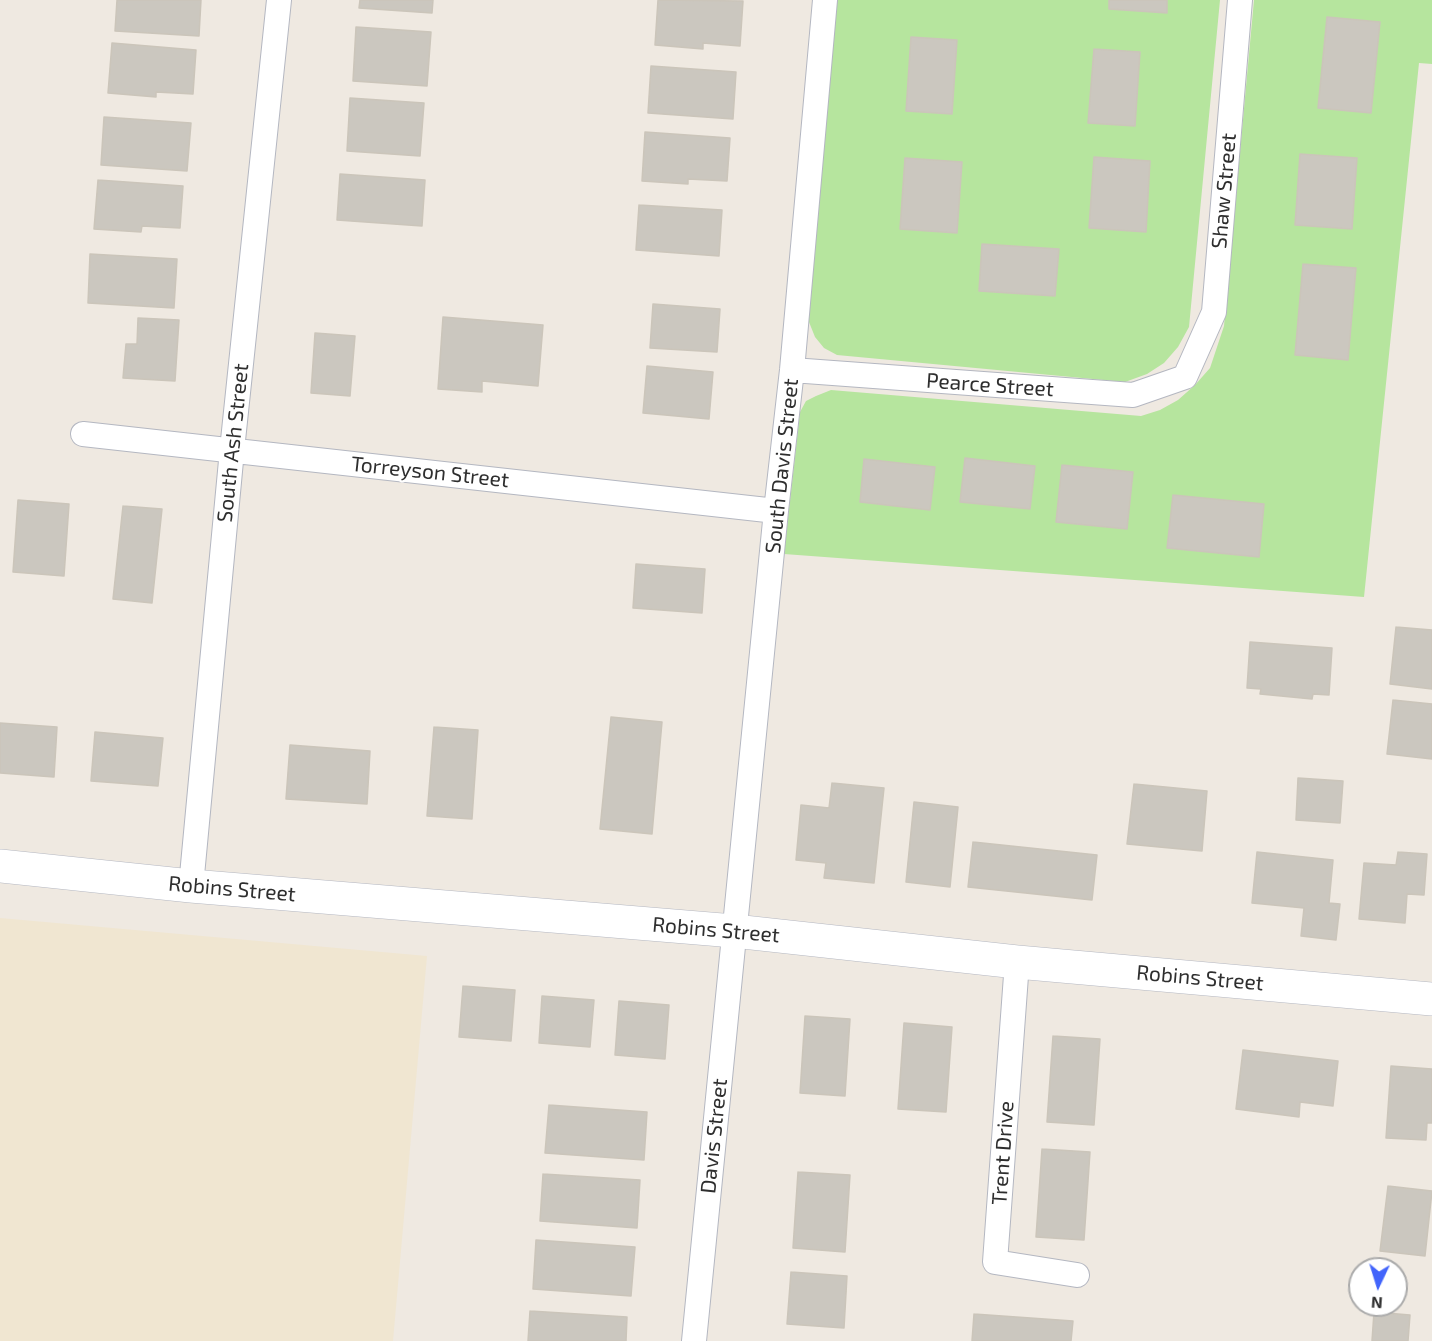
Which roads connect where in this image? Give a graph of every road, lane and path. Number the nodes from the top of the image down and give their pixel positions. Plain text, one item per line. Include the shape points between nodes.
1 (279, 0) edge
2 (825, 0) edge
3 (1240, 0) edge
4 (792, 370) junction
5 (1185, 377) joint
6 (83, 434) dead end
7 (232, 450) junction
8 (777, 511) junction
9 (0, 866) edge
10 (191, 886) junction
11 (734, 931) junction
12 (1017, 962) junction
13 (1432, 999) edge
14 (1077, 1275) dead end
15 (694, 1341) edge

1 - 7 street, South Ash Street
2 - 4 street, South Davis Street
3 - 5 street, Shaw Street via 1214,312
4 - 5 street, Pearce Street via 1133,395
4 - 8 street, South Davis Street
6 - 7 street, Torreyson Street
7 - 8 street, Torreyson Street
7 - 10 street, South Ash Street
8 - 11 street, South Davis Street
9 - 10 street, Robins Street
10 - 11 street, Robins Street
11 - 12 street, Robins Street
11 - 15 street, Davis Street
12 - 13 street, Robins Street
12 - 14 street, Trent Drive via 995,1262

